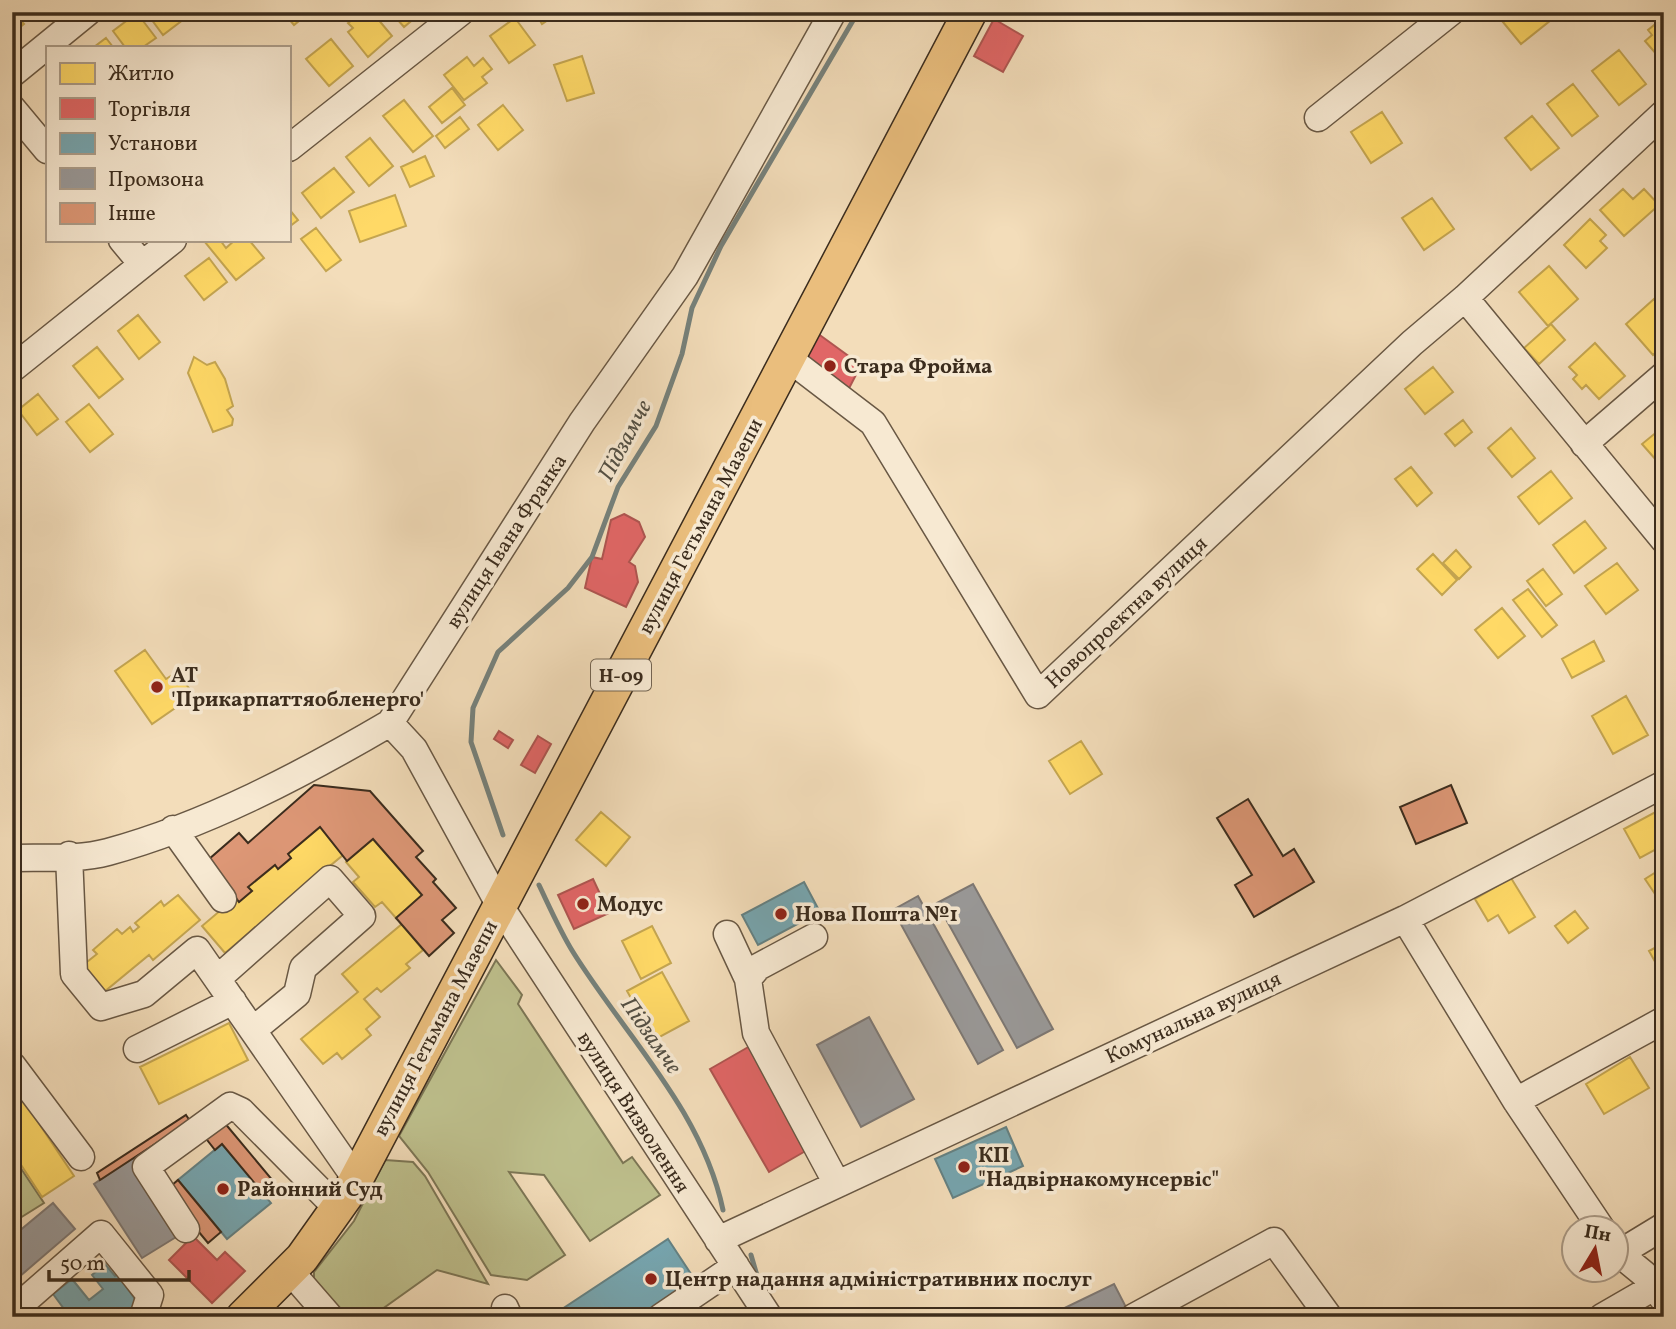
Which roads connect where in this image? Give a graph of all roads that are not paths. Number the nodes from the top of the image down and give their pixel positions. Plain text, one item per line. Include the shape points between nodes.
1 (88, 12) edge
2 (461, 12) edge
3 (833, 12) edge
4 (970, 12) edge
5 (1451, 12) edge
6 (46, 46) edge
7 (46, 46) edge
8 (12, 74) edge
9 (12, 108) edge
10 (1664, 113) edge
11 (1318, 118) dead end
12 (290, 147) edge
13 (46, 149) edge
14 (124, 242) edge
15 (170, 242) edge
16 (142, 264) junction
17 (1465, 298) junction
18 (788, 358) junction
19 (12, 369) edge
20 (1664, 375) edge
21 (1584, 444) junction
22 (1664, 540) edge
23 (390, 723) junction
24 (1664, 784) edge
25 (173, 829) junction
26 (69, 855) junction
27 (12, 858) edge
28 (223, 899) dead end
29 (499, 906) junction
30 (1405, 919) junction
31 (727, 934) dead end
32 (814, 937) dead end
33 (218, 979) junction
34 (748, 979) junction
35 (233, 1001) junction
36 (1664, 1020) edge
37 (253, 1030) junction
38 (137, 1049) dead end
39 (12, 1065) edge
40 (1516, 1101) junction
41 (81, 1157) dead end
42 (356, 1179) junction
43 (837, 1184) junction
44 (339, 1210) junction
45 (1592, 1214) edge
46 (1664, 1226) edge
47 (186, 1229) dead end
48 (718, 1240) junction
49 (1630, 1245) edge
50 (1630, 1263) edge
51 (736, 1266) junction
52 (290, 1271) junction
53 (1659, 1294) edge
54 (18, 1317) edge
55 (143, 1317) edge
56 (243, 1317) edge
57 (330, 1317) edge
58 (660, 1317) edge
59 (769, 1317) edge
60 (1134, 1317) edge
61 (1329, 1317) edge
62 (1602, 1317) edge

1 - 6 street
2 - 12 street
3 - 23 street, вулиця Івана Франка via 685,276 582,422
4 - 18 main road, вулиця Гетьмана Мазепи / Н-09
5 - 11 street
7 - 8 street
9 - 13 street
10 - 17 street, Новопроектна вулиця
14 - 16 street
15 - 16 street
16 - 19 street
17 - 18 street, Новопроектна вулиця via 1038,695 873,423
17 - 21 street
18 - 29 main road, вулиця Гетьмана Мазепи / Н-09
20 - 21 street
21 - 22 street
23 - 25 street, вулиця Івана Франка via 213,814
23 - 29 street, вулиця Визволення via 414,749
24 - 30 street, Комунальна вулиця
25 - 26 street, вулиця Івана Франка via 106,853
25 - 28 street
26 - 27 street, вулиця Івана Франка
26 - 33 street via 74,974 101,1007 144,994 197,950
29 - 42 main road, вулиця Гетьмана Мазепи / Н-09
29 - 48 street, вулиця Визволення
30 - 40 street
30 - 43 street, Комунальна вулиця
31 - 34 street
32 - 34 street via 758,967
33 - 35 street
33 - 37 street via 330,880 362,916 303,968 297,994
34 - 43 street via 757,1033
35 - 37 street
35 - 38 street
36 - 40 street
37 - 42 street
39 - 41 street
40 - 45 street
42 - 44 main road, вулиця Гетьмана Мазепи / Н-09
43 - 48 street, Комунальна вулиця
44 - 47 street via 241,1111 230,1106 146,1167
44 - 52 main road, вулиця Гетьмана Мазепи / Н-09
46 - 49 street
48 - 51 street, вулиця Визволення
50 - 53 street
51 - 58 street
51 - 59 street, вулиця Визволення
52 - 56 main road, вулиця Гетьмана Мазепи / Н-09
52 - 57 street
53 - 62 street
54 - 55 street via 13,1311 102,1234 150,1296
60 - 61 street via 1274,1241

